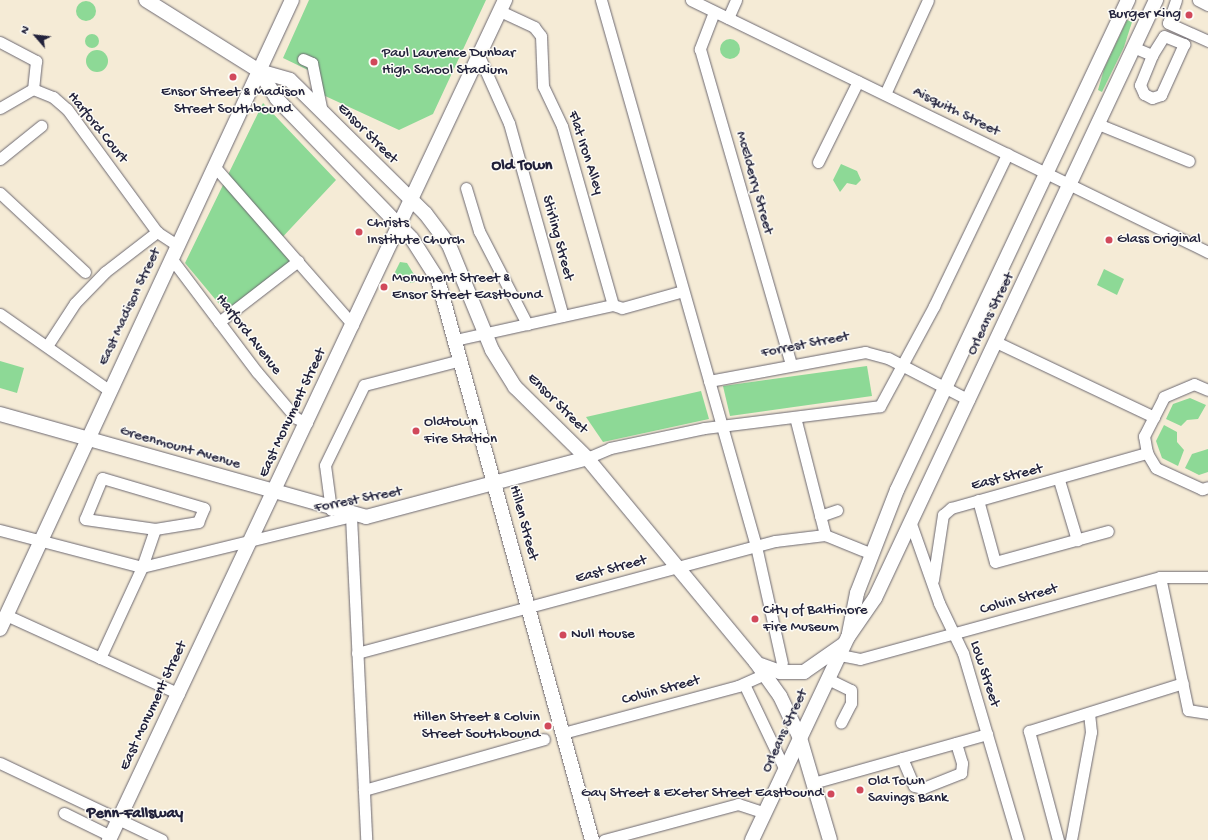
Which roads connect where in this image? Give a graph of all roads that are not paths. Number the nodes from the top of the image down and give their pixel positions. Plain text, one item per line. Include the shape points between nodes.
1 (146, 0) edge
2 (292, 0) edge
3 (601, 0) edge
4 (691, 0) edge
5 (736, 0) edge
6 (928, 0) edge
7 (1128, 0) edge
8 (1156, 0) edge
9 (1176, 0) edge
10 (1198, 0) edge
11 (1208, 4) edge
12 (502, 6) edge
13 (714, 12) junction
14 (728, 18) junction
15 (1208, 41) edge
16 (0, 42) edge
17 (1133, 47) junction
18 (1152, 55) junction
19 (479, 56) junction
20 (303, 58) dead end
21 (259, 70) junction
22 (858, 81) junction
23 (33, 89) junction
24 (885, 94) junction
25 (0, 108) edge
26 (322, 112) junction
27 (1098, 124) junction
28 (41, 126) dead end
29 (1008, 154) junction
30 (0, 159) edge
31 (1189, 161) dead end
32 (818, 162) dead end
33 (214, 166) junction
34 (1047, 174) junction
35 (1071, 186) junction
36 (466, 188) dead end
37 (0, 193) edge
38 (411, 200) junction
39 (400, 225) junction
40 (157, 232) junction
41 (177, 245) junction
42 (1208, 252) edge
43 (171, 258) junction
44 (298, 261) junction
45 (85, 272) dead end
46 (683, 291) junction
47 (613, 305) junction
48 (0, 314) edge
49 (563, 316) junction
50 (219, 322) junction
51 (527, 324) junction
52 (353, 325) junction
53 (484, 333) junction
54 (456, 340) junction
55 (996, 342) junction
56 (47, 346) junction
57 (461, 360) junction
58 (791, 364) junction
59 (903, 366) junction
60 (709, 381) junction
61 (945, 388) junction
62 (110, 390) junction
63 (1208, 390) edge
64 (969, 400) junction
65 (0, 414) edge
66 (795, 417) junction
67 (1154, 417) junction
68 (307, 423) junction
69 (722, 426) junction
70 (87, 439) junction
71 (1147, 453) junction
72 (587, 458) junction
73 (1059, 480) junction
74 (495, 485) junction
75 (1208, 486) edge
76 (274, 493) junction
77 (978, 500) junction
78 (331, 510) junction
79 (837, 510) dead end
80 (351, 516) junction
81 (820, 516) junction
82 (910, 521) junction
83 (155, 529) junction
84 (0, 530) edge
85 (1108, 531) dead end
86 (825, 535) junction
87 (1077, 540) junction
88 (41, 542) junction
89 (251, 543) junction
90 (756, 546) junction
91 (872, 554) junction
92 (142, 567) junction
93 (679, 568) junction
94 (1160, 577) junction
95 (1208, 577) edge
96 (933, 584) junction
97 (529, 608) junction
98 (6, 615) junction
99 (0, 629) edge
100 (955, 634) junction
101 (844, 645) junction
102 (357, 653) junction
103 (100, 658) junction
104 (782, 663) dead end
105 (762, 669) junction
106 (828, 679) junction
107 (1183, 683) junction
108 (744, 684) junction
109 (179, 694) junction
110 (1089, 712) junction
111 (1208, 713) edge
112 (841, 723) dead end
113 (563, 733) junction
114 (987, 734) junction
115 (800, 738) junction
116 (544, 739) dead end
117 (956, 743) junction
118 (902, 758) junction
119 (0, 763) edge
120 (785, 770) junction
121 (813, 783) junction
122 (364, 790) junction
123 (64, 813) dead end
124 (765, 813) junction
125 (119, 820) junction
126 (110, 838) edge
127 (162, 840) edge
128 (366, 840) edge
129 (592, 840) edge
130 (604, 840) edge
131 (752, 840) edge
132 (830, 840) edge
133 (1018, 840) edge
134 (1058, 840) edge
135 (1072, 840) edge

1 - 21 main road, Ensor Street
2 - 21 main road, East Madison Street
3 - 46 street
4 - 13 street, Aisquith Street
5 - 14 street
6 - 24 street
7 - 34 main road, Orleans Street
8 - 17 main road, Orleans Street
9 - 15 street via 1168,23
10 - 11 street
12 - 19 main road, East Monument Street
12 - 47 street, Flat Iron Alley via 534,27 541,36 543,86 562,126
13 - 14 street, Aisquith Street
13 - 58 street, McElderry Street via 700,49
14 - 22 street, Aisquith Street
16 - 23 street via 36,61
17 - 18 street
17 - 27 main road, Orleans Street
18 - 18 street via 1164,36 1184,44 1161,95 1152,98 1144,94 1140,85
19 - 38 main road, East Monument Street
19 - 49 street, Stirling Street via 509,123
20 - 26 street via 312,63
21 - 26 main road, Ensor Street via 290,80
21 - 33 main road, East Madison Street
21 - 39 main road, Ensor Street via 277,99
22 - 24 street, Aisquith Street
22 - 32 street
23 - 25 street
23 - 40 street, Harford Court via 53,97 67,109
24 - 29 street, Aisquith Street
26 - 38 main road, Ensor Street
27 - 31 street
27 - 35 main road, Orleans Street
28 - 30 street
29 - 34 street, Aisquith Street
29 - 59 street
33 - 41 main road, East Madison Street
33 - 44 street
34 - 35 street, Aisquith Street
34 - 61 main road, Orleans Street
35 - 42 street, Aisquith Street
35 - 55 main road, Orleans Street
36 - 51 street via 479,231
37 - 45 street
38 - 39 main road, East Monument Street
38 - 53 main road, Ensor Street via 448,245
39 - 52 main road, East Monument Street
39 - 54 main road, Hillen Street via 438,280
40 - 41 street, Harford Court
40 - 56 street via 105,272 75,303
41 - 43 main road, East Madison Street
43 - 50 street, Harford Avenue
43 - 62 main road, East Madison Street
44 - 50 street
44 - 52 street
46 - 47 street via 622,308
46 - 60 street
47 - 49 street
48 - 56 street
49 - 51 street
50 - 68 street, Harford Avenue via 296,418
51 - 53 street
52 - 68 main road, East Monument Street
53 - 54 street
53 - 72 main road, Ensor Street via 501,367 524,398
54 - 57 main road, Hillen Street
55 - 64 main road, Orleans Street
55 - 67 street
56 - 62 street
57 - 74 main road, Hillen Street
57 - 78 street via 364,385 325,464
58 - 59 street, Forrest Street via 865,352
58 - 60 street, Forrest Street
59 - 61 street, Forrest Street
59 - 66 street, Forrest Street via 880,406
60 - 69 street
61 - 64 street, Forrest Street
61 - 91 main road, Orleans Street via 897,490
62 - 70 main road, East Madison Street
63 - 67 street via 1194,384 1164,397
64 - 82 main road, Orleans Street
65 - 70 main road, Greenmount Avenue
66 - 69 street, Forrest Street
66 - 81 street
67 - 71 street via 1144,436
68 - 76 main road, East Monument Street
69 - 72 street, Forrest Street via 610,448
69 - 90 street
70 - 76 main road, Greenmount Avenue
70 - 88 main road, East Madison Street
71 - 73 street, East Street
71 - 75 street via 1156,468 1202,489
72 - 74 main road, Forrest Street
72 - 93 main road, Ensor Street
73 - 77 street, East Street
73 - 87 street
74 - 80 main road, Forrest Street via 383,515
74 - 97 main road, Hillen Street
76 - 78 main road, Greenmount Avenue
76 - 89 main road, East Monument Street
77 - 87 street via 995,562
77 - 96 street, East Street via 951,508 943,515
78 - 80 main road, Greenmount Avenue
79 - 81 street
80 - 89 street, Forrest Street
80 - 102 street
81 - 86 street
82 - 96 street, Low Street
82 - 101 main road, Orleans Street via 875,598
83 - 83 street via 198,522 204,508 102,478 85,519
83 - 92 street
84 - 88 street, Forrest Street
85 - 87 street
86 - 90 street, East Street
86 - 91 street, East Street
88 - 92 street, Forrest Street
88 - 98 main road, East Madison Street
89 - 92 street, Forrest Street
89 - 109 main road, East Monument Street
90 - 93 street, East Street
90 - 104 street
91 - 101 main road, Orleans Street
92 - 103 street
93 - 97 street, East Street
93 - 105 main road, Ensor Street
94 - 95 street, Colvin Street
94 - 100 street, Colvin Street
94 - 107 street
96 - 100 street, Low Street
97 - 102 street, East Street
97 - 113 main road, Hillen Street
98 - 99 main road, East Madison Street
98 - 103 street
100 - 101 street, Colvin Street via 860,659
100 - 114 street, Low Street
101 - 105 main road via 804,672
101 - 106 main road, Orleans Street
102 - 122 street
103 - 109 street
105 - 108 street, Colvin Street
105 - 115 main road, Ensor Street via 791,713
106 - 112 street via 851,690 851,703
106 - 115 main road, Orleans Street
107 - 110 street
107 - 111 street via 1188,710
108 - 113 street, Colvin Street
108 - 120 street
109 - 125 main road, East Monument Street
110 - 134 street via 1029,731
110 - 135 street via 1091,732
113 - 129 main road, Hillen Street
114 - 117 street
114 - 133 street, Low Street
115 - 120 main road, Orleans Street
115 - 121 main road, Ensor Street
116 - 122 street
117 - 118 street
117 - 118 street via 962,764 961,773 923,788 914,786
118 - 121 street
119 - 125 street
120 - 124 main road, Orleans Street
121 - 132 main road, Ensor Street
122 - 128 street
123 - 126 street
124 - 130 street via 738,804
124 - 131 main road, Orleans Street
125 - 126 main road, East Monument Street
125 - 127 street

